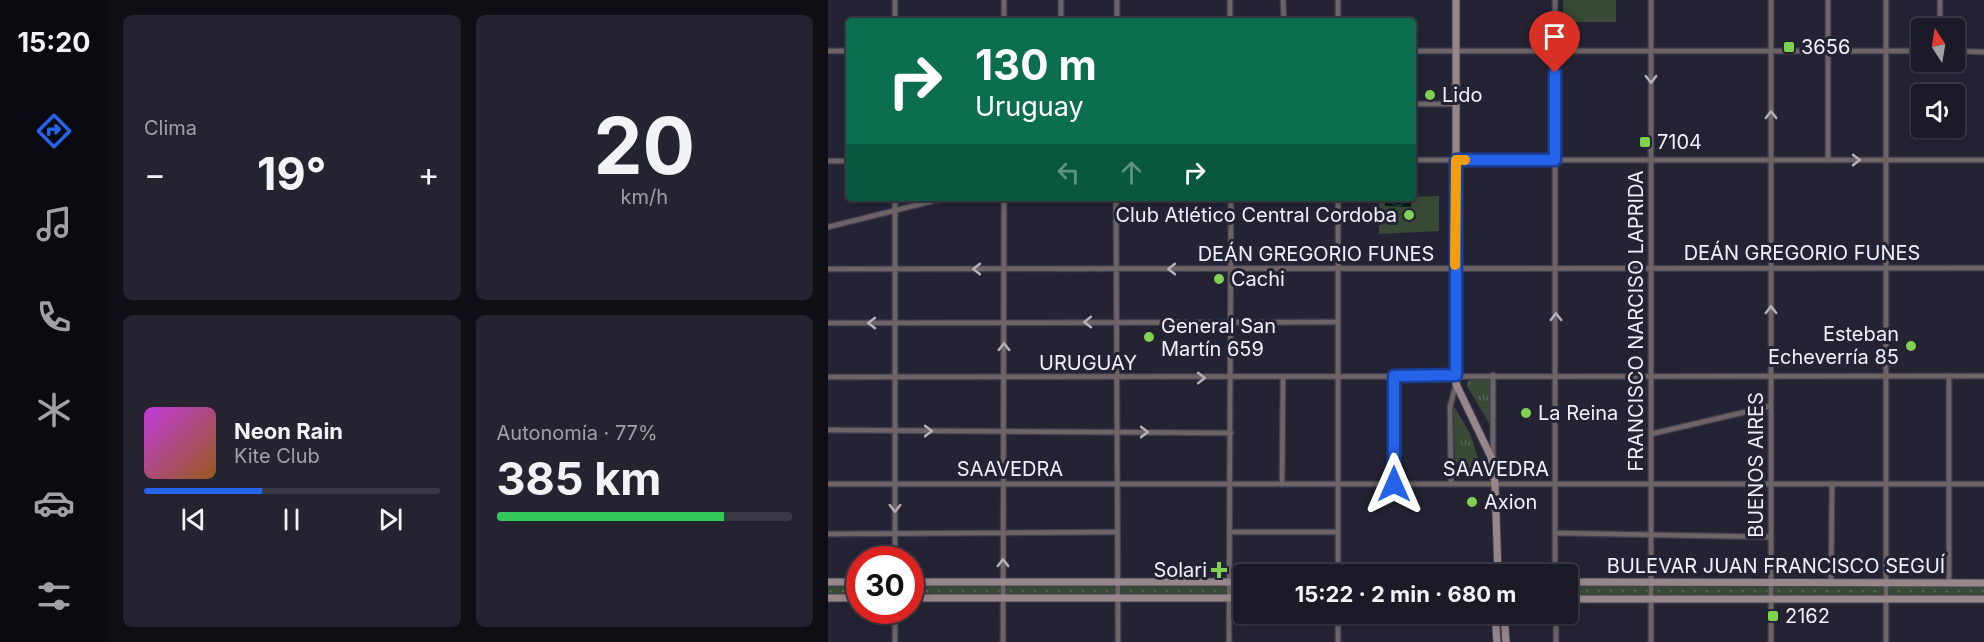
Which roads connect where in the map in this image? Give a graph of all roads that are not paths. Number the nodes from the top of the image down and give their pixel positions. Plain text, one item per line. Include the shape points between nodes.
1 (895, 0) edge
2 (1004, 0) edge
3 (1061, 0) edge
4 (1117, 0) edge
5 (1230, 0) edge
6 (1283, 0) edge
7 (1338, 0) edge
8 (1456, 0) edge
9 (1555, 0) edge
10 (1651, 0) edge
11 (1772, 0) edge
12 (1827, 0) edge
13 (1886, 0) edge
14 (1940, 0) edge
15 (895, 18) edge
16 (1004, 18) edge
17 (1061, 18) edge
18 (1117, 18) edge
19 (1230, 18) edge
20 (1284, 18) edge
21 (1338, 18) edge
22 (1940, 18) edge
23 (828, 51) edge
24 (846, 51) edge
25 (1416, 51) edge
26 (1456, 51) junction
27 (1555, 51) junction
28 (1911, 51) edge
29 (1965, 51) edge
30 (1651, 52) junction
31 (1772, 52) junction
32 (1827, 52) junction
33 (1885, 52) junction
34 (1984, 52) edge
35 (1416, 104) edge
36 (1456, 104) junction
37 (1416, 160) edge
38 (1456, 160) junction
39 (1555, 160) junction
40 (1651, 160) junction
41 (1771, 160) junction
42 (1827, 160) junction
43 (1885, 160) junction
44 (1984, 160) edge
45 (828, 161) edge
46 (846, 161) edge
47 (895, 201) edge
48 (933, 201) edge
49 (1004, 201) edge
50 (1116, 201) edge
51 (1231, 201) edge
52 (1338, 201) edge
53 (895, 211) junction
54 (828, 227) edge
55 (1231, 268) junction
56 (1338, 268) junction
57 (1455, 268) junction
58 (1557, 268) junction
59 (1771, 268) junction
60 (1885, 268) junction
61 (1984, 268) edge
62 (828, 269) edge
63 (895, 269) junction
64 (1004, 269) junction
65 (1116, 269) junction
66 (1651, 269) junction
67 (1116, 322) junction
68 (1231, 322) junction
69 (1338, 322) junction
70 (828, 323) edge
71 (895, 323) junction
72 (1004, 323) junction
73 (1456, 375) junction
74 (1493, 375) junction
75 (1556, 375) junction
76 (1651, 375) junction
77 (1338, 376) junction
78 (1394, 376) junction
79 (1885, 376) junction
80 (1949, 376) junction
81 (1984, 376) edge
82 (828, 377) edge
83 (895, 377) junction
84 (1004, 377) junction
85 (1283, 377) junction
86 (1771, 377) junction
87 (1116, 378) junction
88 (1231, 378) junction
89 (1456, 384) junction
90 (1771, 406) junction
91 (828, 430) edge
92 (895, 431) junction
93 (1003, 431) junction
94 (1116, 432) junction
95 (1231, 433) junction
96 (1651, 434) junction
97 (1493, 469) junction
98 (1555, 483) junction
99 (828, 484) edge
100 (895, 484) junction
101 (1003, 484) junction
102 (1116, 484) junction
103 (1232, 484) junction
104 (1282, 484) junction
105 (1338, 484) junction
106 (1394, 484) junction
107 (1451, 484) junction
108 (1495, 484) junction
109 (1771, 484) junction
110 (1832, 484) junction
111 (1885, 484) junction
112 (1947, 484) junction
113 (1984, 484) edge
114 (1651, 485) junction
115 (1115, 532) junction
116 (1231, 532) junction
117 (1338, 532) junction
118 (895, 533) junction
119 (1003, 533) junction
120 (1555, 533) junction
121 (828, 534) edge
122 (1651, 535) junction
123 (1771, 537) junction
124 (895, 546) edge
125 (1338, 564) edge
126 (1498, 564) edge
127 (1556, 564) edge
128 (828, 582) edge
129 (846, 582) edge
130 (924, 582) edge
131 (1003, 582) junction
132 (1116, 582) junction
133 (1230, 582) junction
134 (1578, 582) edge
135 (1651, 582) junction
136 (1771, 582) junction
137 (1886, 582) junction
138 (1948, 582) junction
139 (1832, 583) junction
140 (1984, 583) edge
141 (828, 598) edge
142 (846, 598) edge
143 (924, 598) edge
144 (1003, 598) junction
145 (1230, 598) junction
146 (1118, 599) junction
147 (1578, 599) edge
148 (1651, 599) junction
149 (1886, 599) junction
150 (1984, 599) edge
151 (1771, 600) junction
152 (896, 624) edge
153 (1338, 624) edge
154 (1496, 624) edge
155 (1505, 624) edge
156 (1556, 624) edge
157 (895, 642) edge
158 (1003, 642) edge
159 (1118, 642) edge
160 (1229, 642) edge
161 (1338, 642) edge
162 (1497, 642) edge
163 (1506, 642) edge
164 (1556, 642) edge
165 (1651, 642) edge
166 (1771, 642) edge
167 (1886, 642) edge

1 - 15 street
2 - 16 street
3 - 17 street
4 - 18 street
5 - 19 street
6 - 20 street
7 - 21 street
8 - 26 main road
9 - 27 street
10 - 30 street, FRANCISCO NARCISO LAPRIDA
11 - 31 street, BUENOS AIRES
12 - 32 street
13 - 33 street
14 - 22 street
23 - 24 street
25 - 26 street
26 - 27 street
26 - 36 main road
27 - 30 street
27 - 39 street
28 - 33 street
29 - 34 street
30 - 31 street
30 -> 40 street, FRANCISCO NARCISO LAPRIDA
31 - 32 street
41 -> 31 street, BUENOS AIRES
32 - 33 street
32 - 42 street
33 - 43 street
35 - 36 street
36 - 38 main road
37 - 38 street
38 - 39 street
38 - 57 main road
39 - 40 street
39 - 58 street
40 - 41 street
40 - 66 street, FRANCISCO NARCISO LAPRIDA
41 - 42 street
41 - 59 street, BUENOS AIRES
42 -> 43 street
43 - 44 street
43 - 60 street
45 - 46 street
47 - 53 street
48 - 53 street
49 - 64 street
50 - 65 street
51 - 55 street
52 - 56 street
53 - 54 street
53 - 63 street
55 - 56 street, DEÁN GREGORIO FUNES
55 -> 65 street, DEÁN GREGORIO FUNES
55 - 68 street
56 - 57 street, DEÁN GREGORIO FUNES
56 - 69 street
57 - 58 street, DEÁN GREGORIO FUNES
57 - 73 main road
58 - 66 street, DEÁN GREGORIO FUNES
75 -> 58 street
59 - 60 street, DEÁN GREGORIO FUNES
59 - 66 street, DEÁN GREGORIO FUNES
86 -> 59 street, BUENOS AIRES
60 - 61 street, DEÁN GREGORIO FUNES
60 - 79 street
62 - 63 street, DEÁN GREGORIO FUNES
64 -> 63 street, DEÁN GREGORIO FUNES
63 - 71 street
64 - 65 street, DEÁN GREGORIO FUNES
64 - 72 street
65 - 67 street
66 - 76 street, FRANCISCO NARCISO LAPRIDA
67 - 68 street
67 -> 72 street
67 - 87 street
68 - 69 street
68 - 88 street
69 - 77 street
71 -> 70 street
71 - 72 street
71 - 83 street
84 -> 72 street
73 - 74 street, URUGUAY
73 - 78 street, URUGUAY
73 - 89 main road
74 - 75 street, URUGUAY
74 - 97 street
75 - 76 street, URUGUAY
75 - 98 street
76 - 86 street, URUGUAY
76 - 96 street, FRANCISCO NARCISO LAPRIDA
77 - 78 street, URUGUAY
77 - 85 street, URUGUAY
77 - 105 street
78 - 106 street
79 - 80 street, URUGUAY
79 - 86 street, URUGUAY
79 - 111 street
80 - 81 street, URUGUAY
80 - 112 street
82 - 83 street, URUGUAY
83 - 84 street, URUGUAY
83 - 92 street
84 - 87 street, URUGUAY
84 - 93 street
85 - 88 street, URUGUAY
85 - 104 street
86 - 90 street, BUENOS AIRES
87 -> 88 street, URUGUAY
87 - 94 street
88 - 95 street
89 - 97 main road via 1487,444
89 - 107 street via 1450,407
90 - 96 street
90 - 109 street, BUENOS AIRES
91 - 92 street
92 -> 93 street
92 - 100 street
93 - 94 street
93 - 101 street
94 -> 95 street
94 - 102 street
95 - 103 street
96 - 114 street, FRANCISCO NARCISO LAPRIDA
97 - 108 main road
98 - 108 street, SAAVEDRA
98 - 114 street, SAAVEDRA
98 - 120 street
99 - 100 street, SAAVEDRA
100 - 101 street, SAAVEDRA
100 -> 118 street
101 - 102 street, SAAVEDRA
101 - 119 street
102 - 103 street, SAAVEDRA
102 - 115 street
103 - 104 street, SAAVEDRA
103 - 116 street
104 - 105 street, SAAVEDRA
105 - 106 street, SAAVEDRA
105 - 117 street
106 - 107 street, SAAVEDRA
107 - 108 street, SAAVEDRA
108 - 126 main road
109 - 110 street, SAAVEDRA
109 - 114 street, SAAVEDRA
109 - 123 street, BUENOS AIRES
110 - 111 street, SAAVEDRA
110 - 139 street
111 - 112 street, SAAVEDRA
111 - 137 street
112 - 113 street, SAAVEDRA
112 - 138 street
114 - 122 street, FRANCISCO NARCISO LAPRIDA
115 - 119 street
115 - 132 street
116 - 117 street
116 - 133 street
117 - 125 street
118 - 119 street
118 - 121 street
118 - 124 street
131 -> 119 street
120 - 122 street
120 - 127 street
122 - 123 street
122 - 135 street, FRANCISCO NARCISO LAPRIDA
123 - 136 street, BUENOS AIRES
128 - 129 main road
130 - 131 main road
131 - 132 main road
131 - 144 street
132 - 133 main road
132 - 146 street
133 - 145 street
134 - 135 main road, BULEVAR JUAN FRANCISCO SEGUÍ
135 - 136 main road, BULEVAR JUAN FRANCISCO SEGUÍ
135 - 148 street, FRANCISCO NARCISO LAPRIDA
136 - 139 main road, BULEVAR JUAN FRANCISCO SEGUÍ
136 - 151 street, BUENOS AIRES
137 - 138 main road, BULEVAR JUAN FRANCISCO SEGUÍ
137 - 139 main road, BULEVAR JUAN FRANCISCO SEGUÍ
137 - 149 street
138 - 140 main road, BULEVAR JUAN FRANCISCO SEGUÍ
141 - 142 main road
143 - 144 main road
144 - 146 main road
144 - 158 street
145 - 146 main road
145 - 160 street
146 - 159 street
147 - 148 main road, BULEVAR JUAN FRANCISCO SEGUÍ
148 - 151 main road, BULEVAR JUAN FRANCISCO SEGUÍ
148 - 165 street, FRANCISCO NARCISO LAPRIDA
149 - 150 main road, BULEVAR JUAN FRANCISCO SEGUÍ
149 - 151 main road, BULEVAR JUAN FRANCISCO SEGUÍ
149 - 167 street
151 - 166 street, BUENOS AIRES
152 - 157 street
153 - 161 street
154 - 162 main road
155 - 163 main road
156 - 164 street

